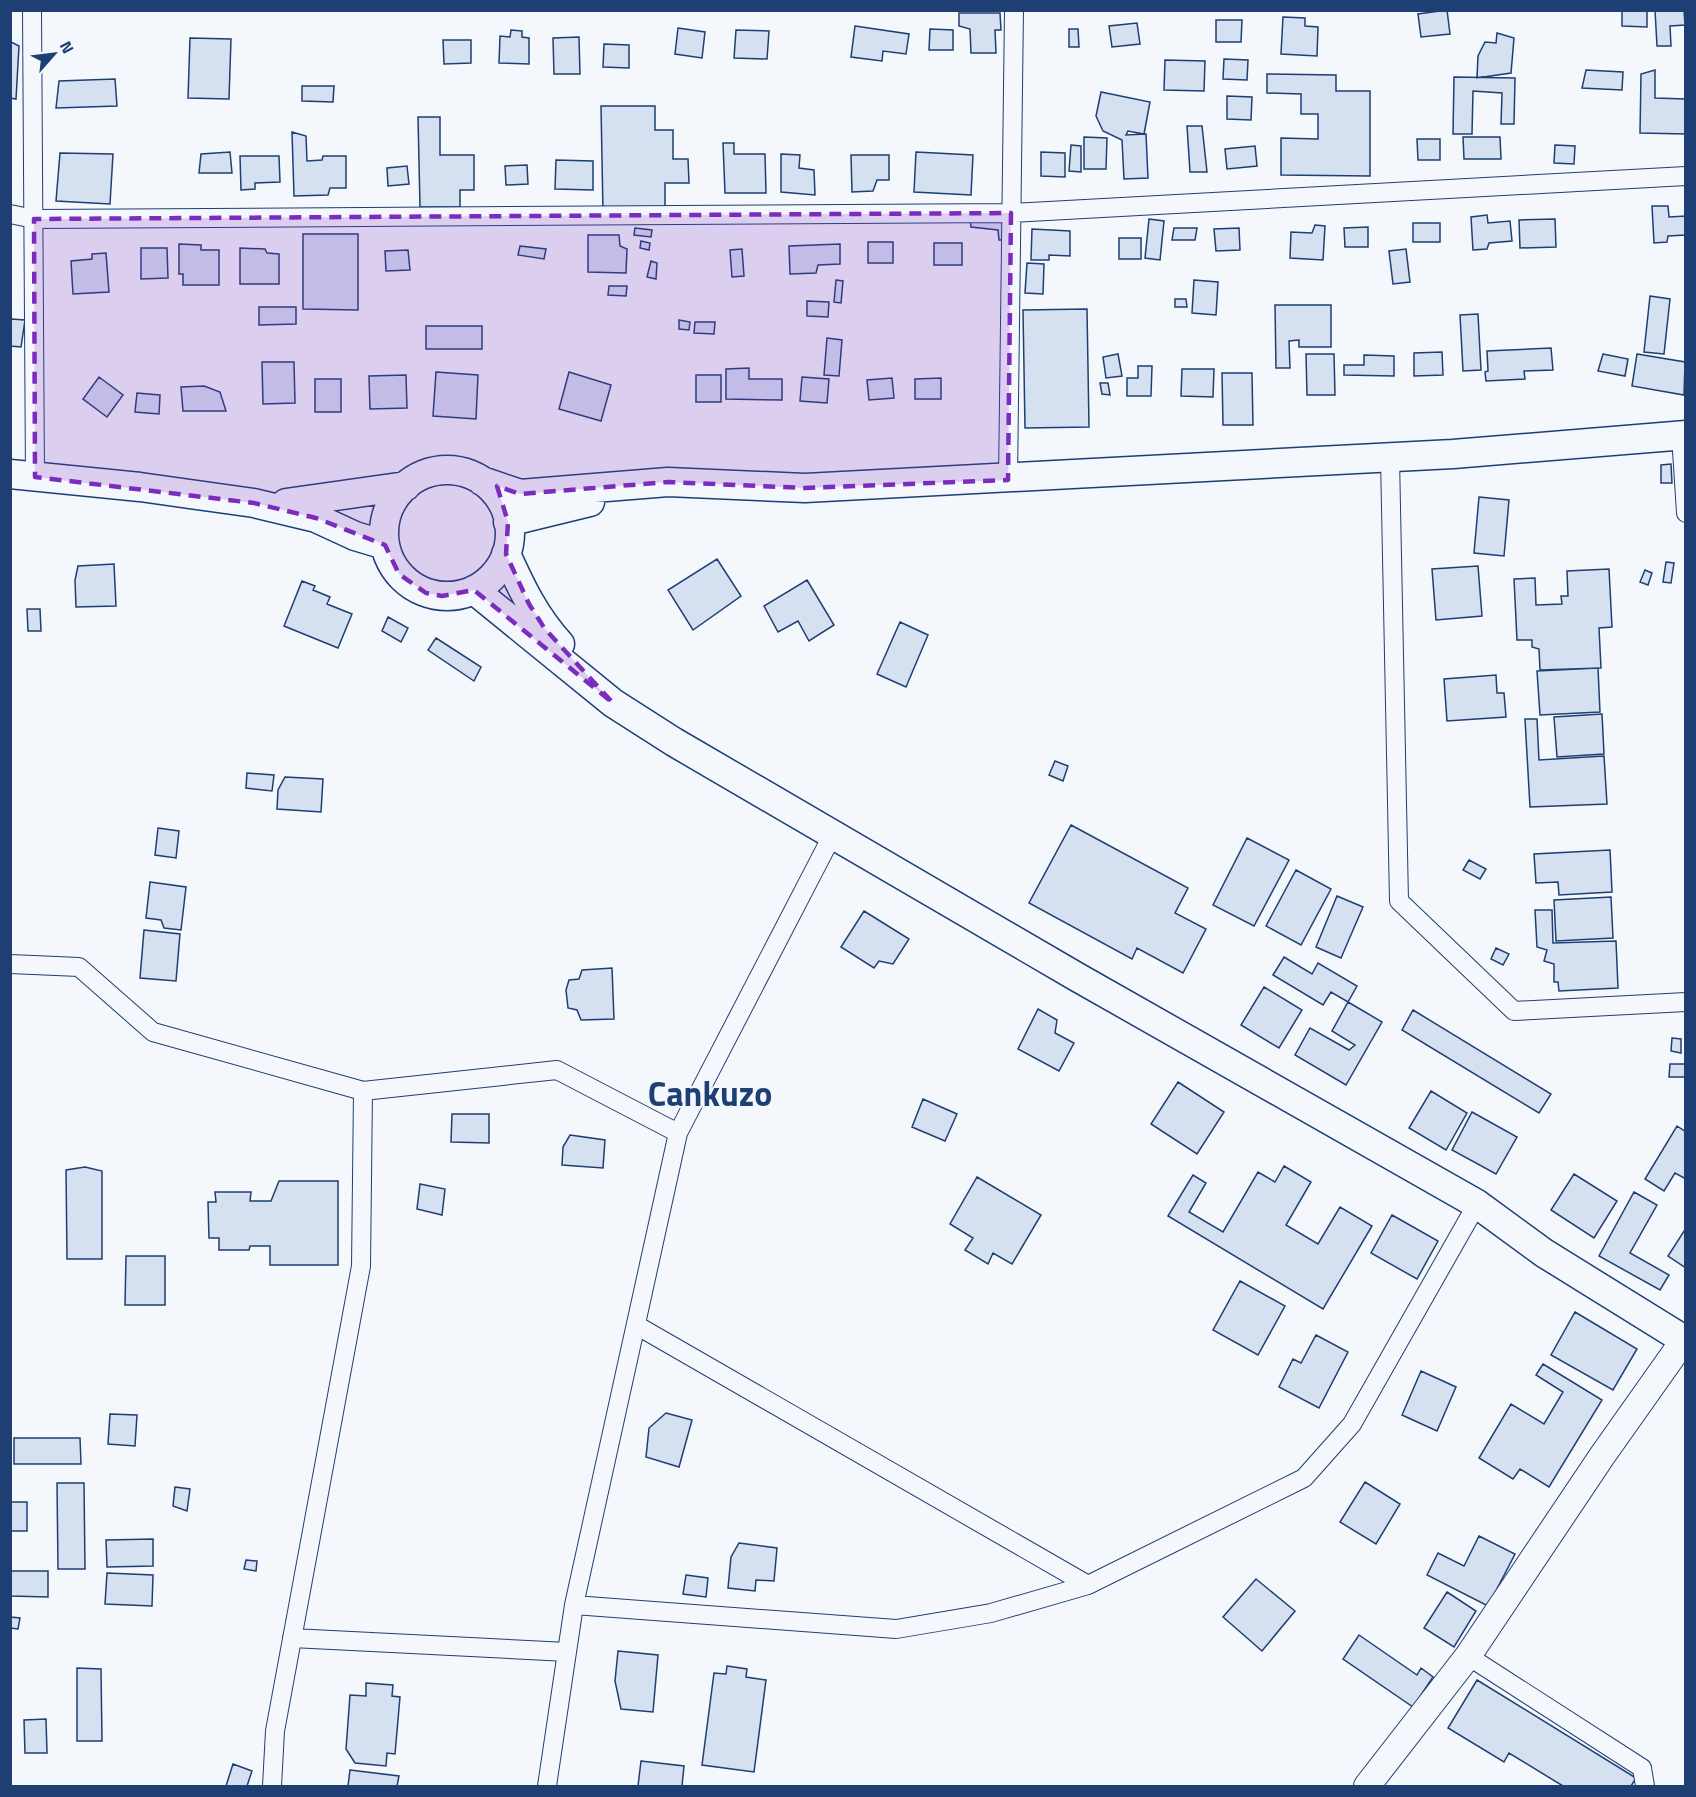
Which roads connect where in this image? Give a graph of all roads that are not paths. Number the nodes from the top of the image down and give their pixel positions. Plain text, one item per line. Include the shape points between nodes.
1 (32, 10) edge
2 (1014, 10) edge
3 (1686, 176) edge
4 (1011, 213) junction
5 (10, 214) edge
6 (34, 219) junction
7 (1683, 435) edge
8 (1390, 458) junction
9 (23, 476) edge
10 (1008, 480) junction
11 (482, 481) junction
12 (668, 482) junction
13 (406, 486) junction
14 (254, 503) junction
15 (1686, 513) edge
16 (508, 522) junction
17 (385, 545) junction
18 (506, 554) junction
19 (474, 590) junction
20 (613, 703) junction
21 (833, 834) junction
22 (10, 964) edge
23 (1686, 1002) edge
24 (363, 1091) junction
25 (678, 1133) junction
26 (1477, 1204) junction
27 (636, 1325) junction
28 (1685, 1340) edge
29 (1088, 1585) junction
30 (574, 1605) junction
31 (292, 1638) junction
32 (567, 1652) junction
33 (1468, 1656) junction
34 (272, 1786) edge
35 (547, 1786) edge
36 (1367, 1786) edge
37 (1645, 1786) edge

1 - 6 street
2 - 4 street
3 - 4 street
4 - 6 street
4 - 10 street
5 - 6 street
6 - 9 street
7 - 8 main road
7 - 15 street
8 - 10 main road
8 - 23 street via 1399,901 1514,1011
9 - 14 main road
10 - 12 main road via 805,488
11 - 12 main road via 520,494
11 - 13 main road via 451,471 419,477
11 - 16 main road via 494,492
12 - 16 main road
13 - 14 main road via 296,504
13 - 17 main road via 388,512
14 - 17 main road via 316,518
16 - 18 main road
17 - 19 main road via 399,574 426,593 459,595
18 - 19 main road via 499,569
18 - 20 main road via 545,629
19 - 20 main road
20 - 21 main road
21 - 25 street
21 - 26 main road
22 - 24 street via 79,967 153,1032
24 - 25 street via 557,1070
24 - 31 street via 361,1266
25 - 27 street
26 - 28 main road
26 - 29 street via 1352,1424 1304,1478
27 - 29 street
27 - 30 street
28 - 33 main road
29 - 30 street via 991,1613 896,1629
30 - 32 street
31 - 32 street
31 - 34 street via 275,1731
32 - 35 street
33 - 36 main road
33 - 37 street via 1642,1768

